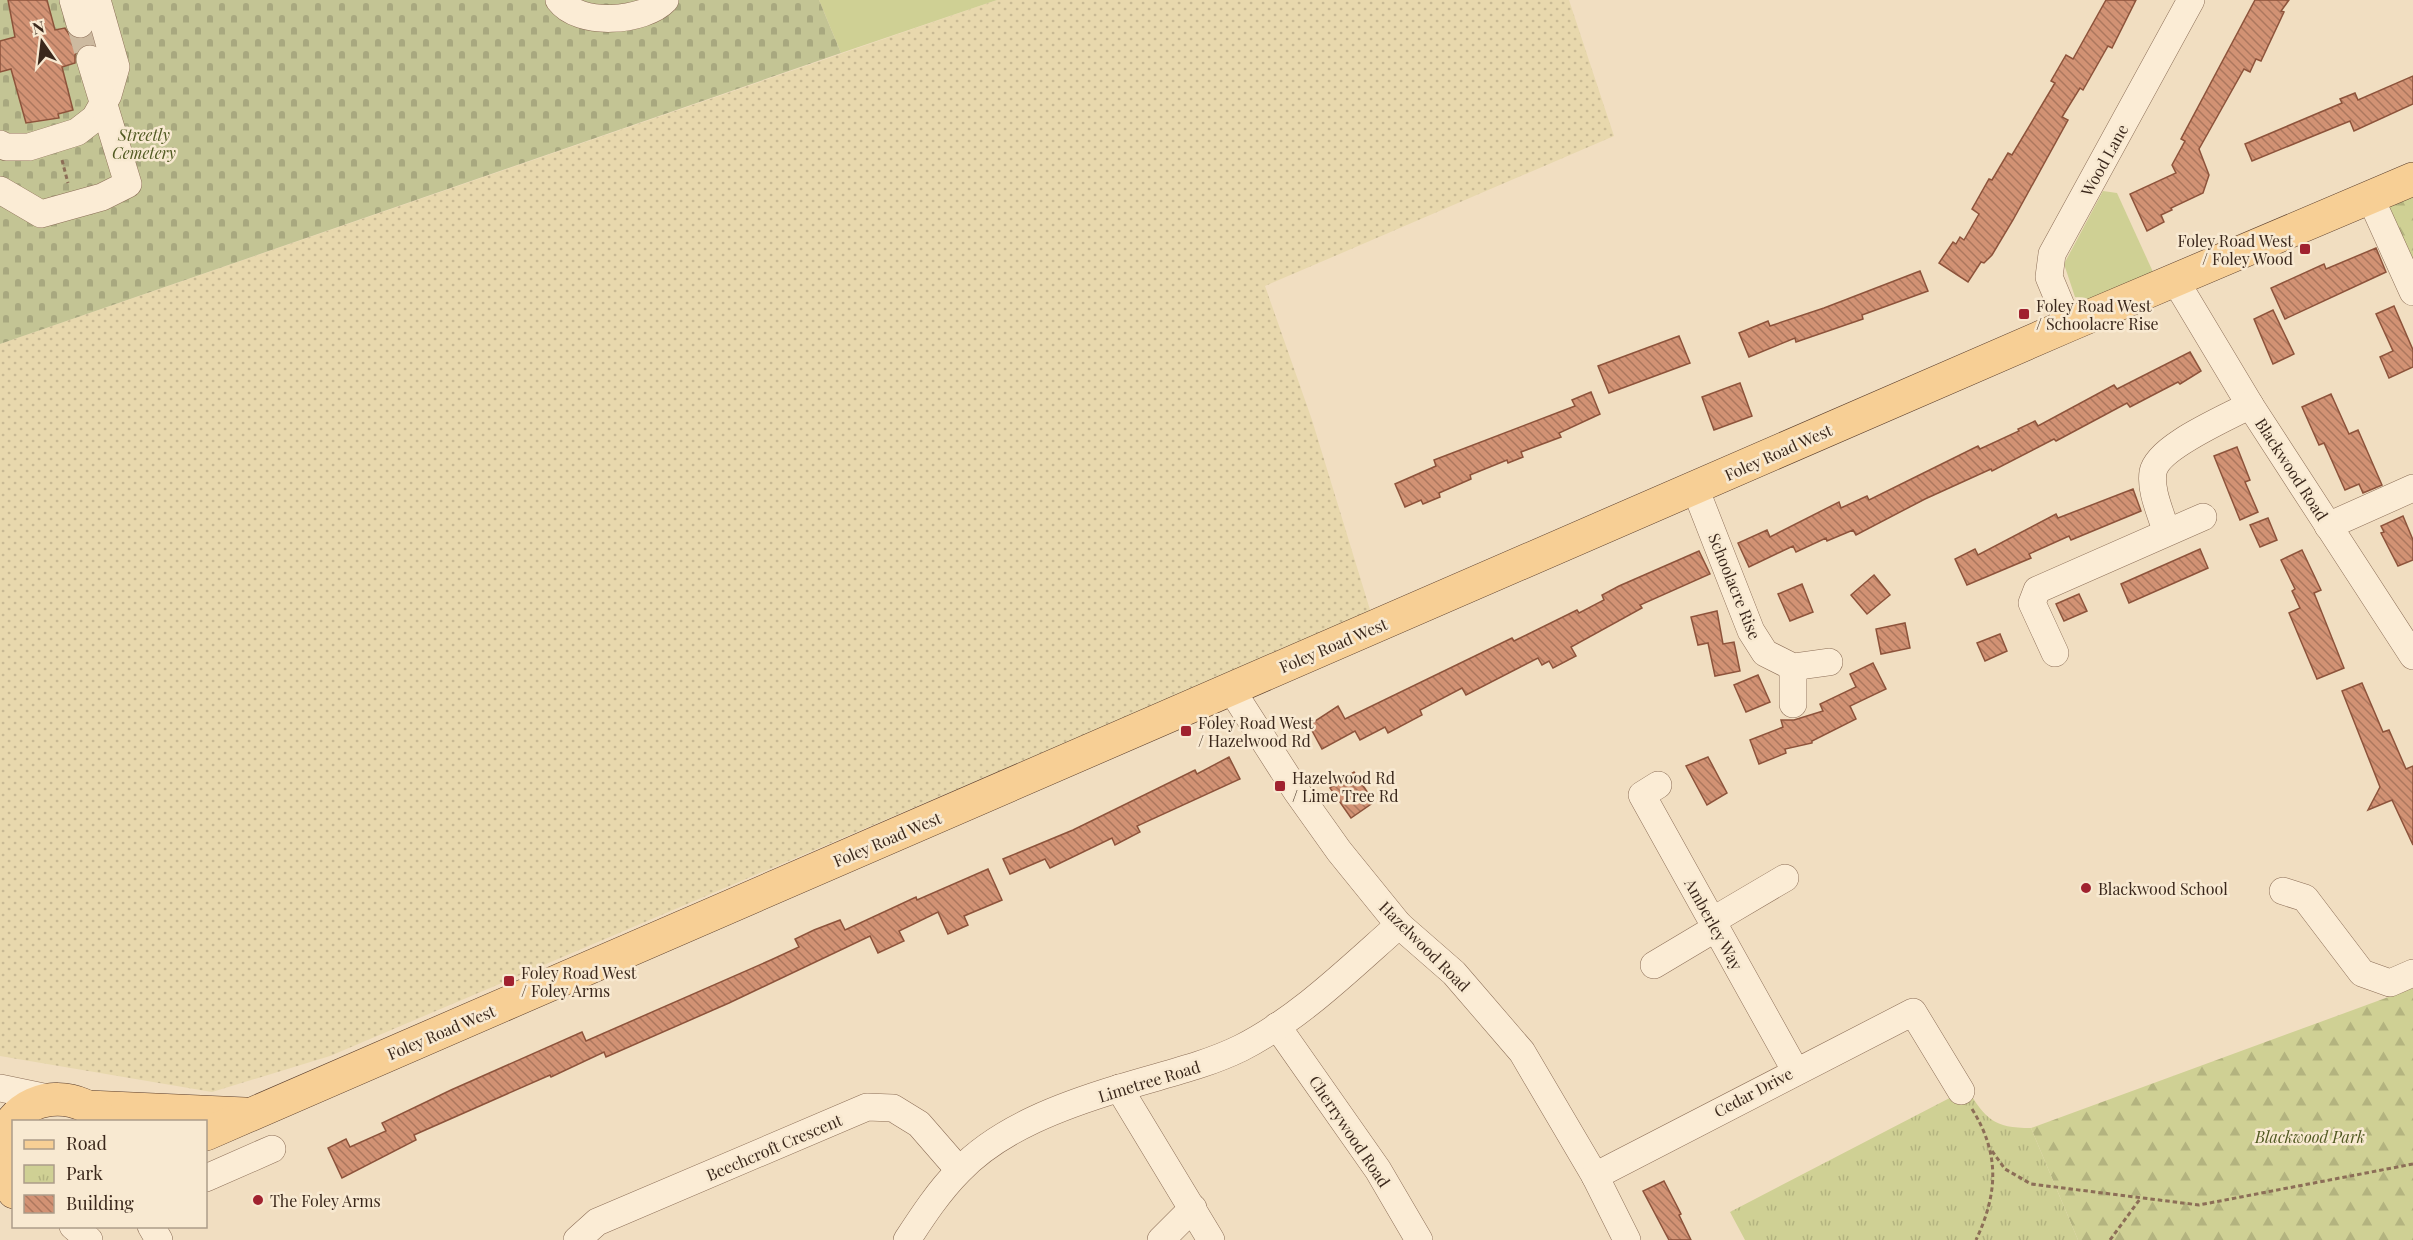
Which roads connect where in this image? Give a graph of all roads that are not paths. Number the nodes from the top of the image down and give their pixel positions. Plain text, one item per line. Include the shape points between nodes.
1 (97, 0) edge
2 (559, 0) edge
3 (665, 0) edge
4 (2191, 0) edge
5 (90, 59) tunnel mouth
6 (104, 103) junction
7 (0, 144) edge
8 (2413, 179) edge
9 (0, 190) edge
10 (2370, 197) junction
11 (2175, 280) junction
12 (2413, 292) edge
13 (2069, 325) junction
14 (2250, 405) junction
15 (1695, 488) junction
16 (2413, 489) edge
17 (2203, 517) dead end
18 (2328, 526) junction
19 (2166, 531) junction
20 (2055, 652) dead end
21 (2413, 656) edge
22 (1829, 662) dead end
23 (1793, 667) junction
24 (1231, 689) junction
25 (1793, 704) dead end
26 (1658, 785) dead end
27 (1785, 878) dead end
28 (2283, 891) dead end
29 (1399, 925) junction
30 (1714, 925) junction
31 (1654, 965) dead end
32 (2413, 973) edge
33 (1277, 1026) junction
34 (1795, 1070) junction
35 (0, 1088) edge
36 (1119, 1088) junction
37 (1961, 1091) road end
38 (53, 1099) junction
39 (96, 1114) edge
40 (254, 1115) junction
41 (13, 1120) edge
42 (12, 1123) edge
43 (207, 1134) edge
44 (272, 1149) dead end
45 (0, 1159) edge
46 (959, 1170) junction
47 (0, 1171) edge
48 (1595, 1176) junction
49 (207, 1178) edge
50 (12, 1189) edge
51 (1193, 1208) junction
52 (74, 1228) edge
53 (88, 1240) edge
54 (577, 1240) edge
55 (907, 1240) edge
56 (1161, 1240) edge
57 (1211, 1240) edge
58 (1419, 1240) edge
59 (1627, 1240) edge

1 - 6 street via 116,68
2 - 3 street via 592,18 630,17 658,8
4 - 13 street, Wood Lane via 2052,254 2049,277
5 - 6 street
6 - 7 street via 95,118 76,132 29,147
6 - 9 street via 128,184 102,197 41,214
8 - 10 main road, Foley Road West
10 - 11 main road, Foley Road West
10 - 12 street
11 - 13 main road, Foley Road West
11 - 14 street, Blackwood Road
13 - 15 main road, Foley Road West
14 - 18 street, Blackwood Road
14 - 19 street via 2168,450 2153,471 2155,495
15 - 23 street, Schoolacre Rise via 1751,631 1765,653
15 - 24 main road, Foley Road West
16 - 18 street
17 - 19 street
18 - 21 street, Blackwood Road
19 - 20 street via 2037,590 2032,603
22 - 23 street
23 - 25 street
24 - 29 street, Hazelwood Road via 1333,843
24 - 40 main road, Foley Road West
26 - 30 street, Amberley Way via 1642,795
27 - 30 street
28 - 32 street via 2305,898 2362,973 2390,983
29 - 33 street, Limetree Road
29 - 48 street, Hazelwood Road via 1454,973 1522,1052
30 - 31 street
30 - 34 street, Amberley Way
33 - 36 street, Limetree Road via 1197,1067
33 - 58 street, Cherrywood Road via 1378,1170
34 - 37 street, Cedar Drive via 1912,1012
34 - 48 street, Cedar Drive
35 - 38 street
36 - 46 street, Limetree Road via 1040,1117 1002,1138
36 - 51 street
38 - 39 main road, Foley Road West via 69,1099
38 - 41 main road via 32,1105
39 - 40 main road, Foley Road West
40 - 43 main road, Foley Road West
42 - 45 main road via 2,1141
44 - 49 street
46 - 54 street, Beechcroft Crescent via 919,1124 893,1108 867,1107 597,1222
46 - 55 street, Limetree Road
47 - 50 main road
48 - 59 street, Hazelwood Road
51 - 56 street
51 - 57 street
52 - 53 street

